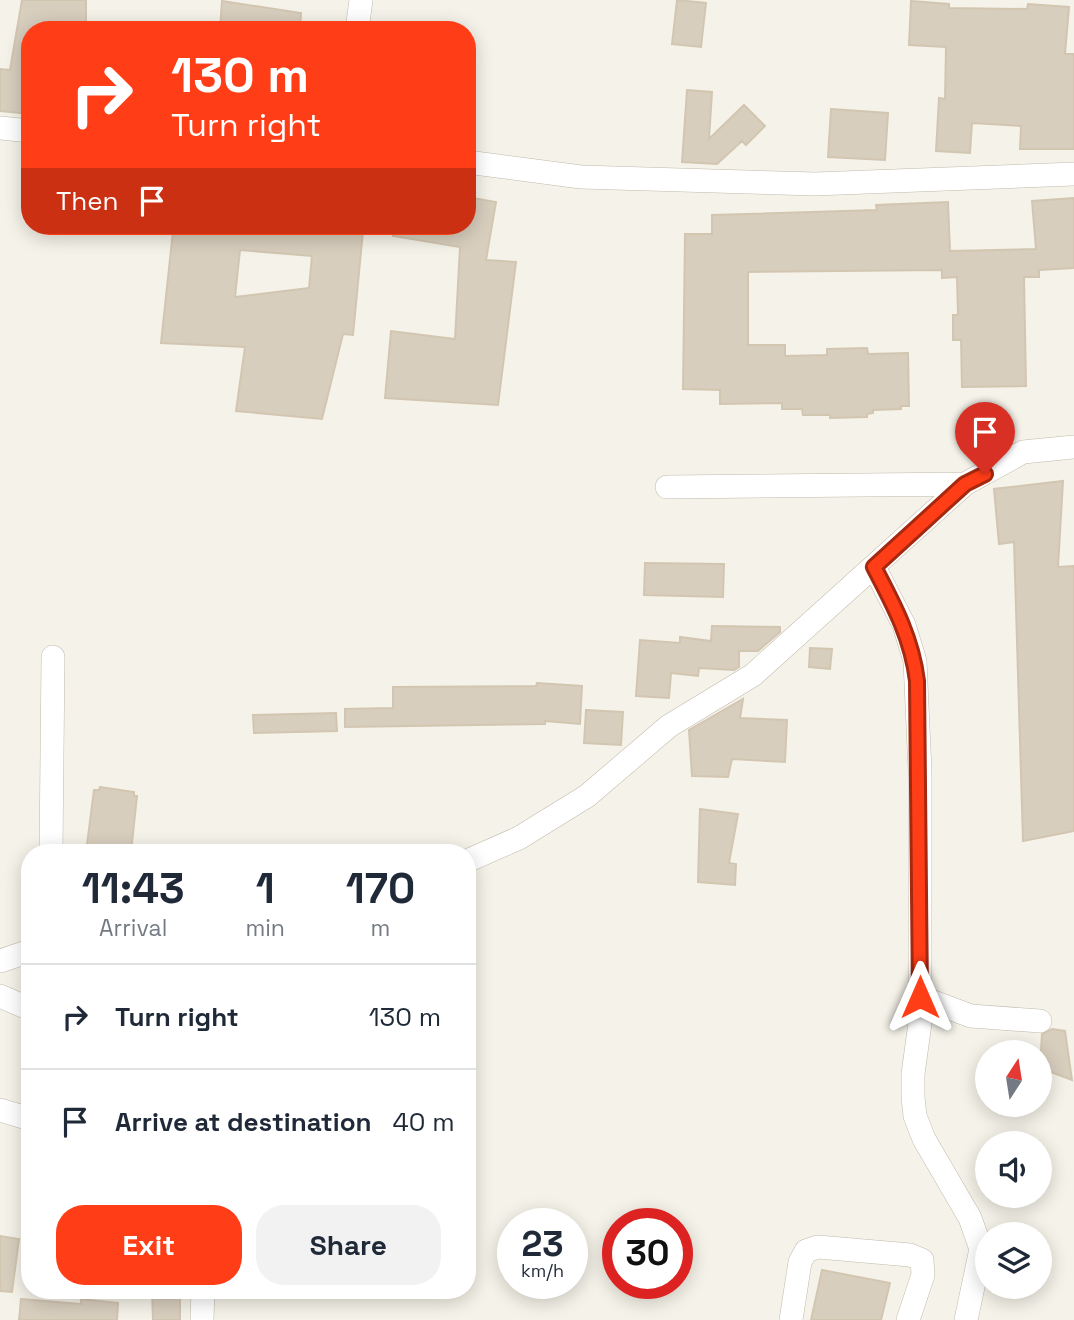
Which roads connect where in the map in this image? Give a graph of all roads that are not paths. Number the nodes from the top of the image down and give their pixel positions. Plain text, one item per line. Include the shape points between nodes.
1 (362, 0) edge
2 (358, 21) edge
3 (0, 128) edge
4 (21, 130) edge
5 (476, 163) edge
6 (1074, 174) edge
7 (1074, 447) edge
8 (965, 484) junction
9 (667, 487) dead end
10 (874, 567) junction
11 (53, 657) dead end
12 (51, 844) edge
13 (476, 857) edge
14 (21, 954) edge
15 (0, 961) edge
16 (0, 996) edge
17 (920, 997) junction
18 (21, 1005) edge
19 (1040, 1021) dead end
20 (0, 1110) edge
21 (21, 1116) edge
22 (203, 1299) edge
23 (202, 1320) edge
24 (791, 1320) edge
25 (908, 1320) edge
26 (966, 1320) edge

1 - 2 street
3 - 4 street
5 - 6 street via 582,177 815,184
7 - 8 street via 1023,452
8 - 9 street
8 - 10 street
10 - 13 street via 753,676 668,726 587,796 519,838
10 - 17 street via 905,626 915,661
11 - 12 street
14 - 15 street
16 - 18 street
17 - 19 street via 971,1016
17 - 26 street via 913,1074 915,1116 971,1218 981,1250
20 - 21 street
22 - 23 street
24 - 25 street via 800,1262 806,1251 818,1247 910,1255 922,1261 923,1275

